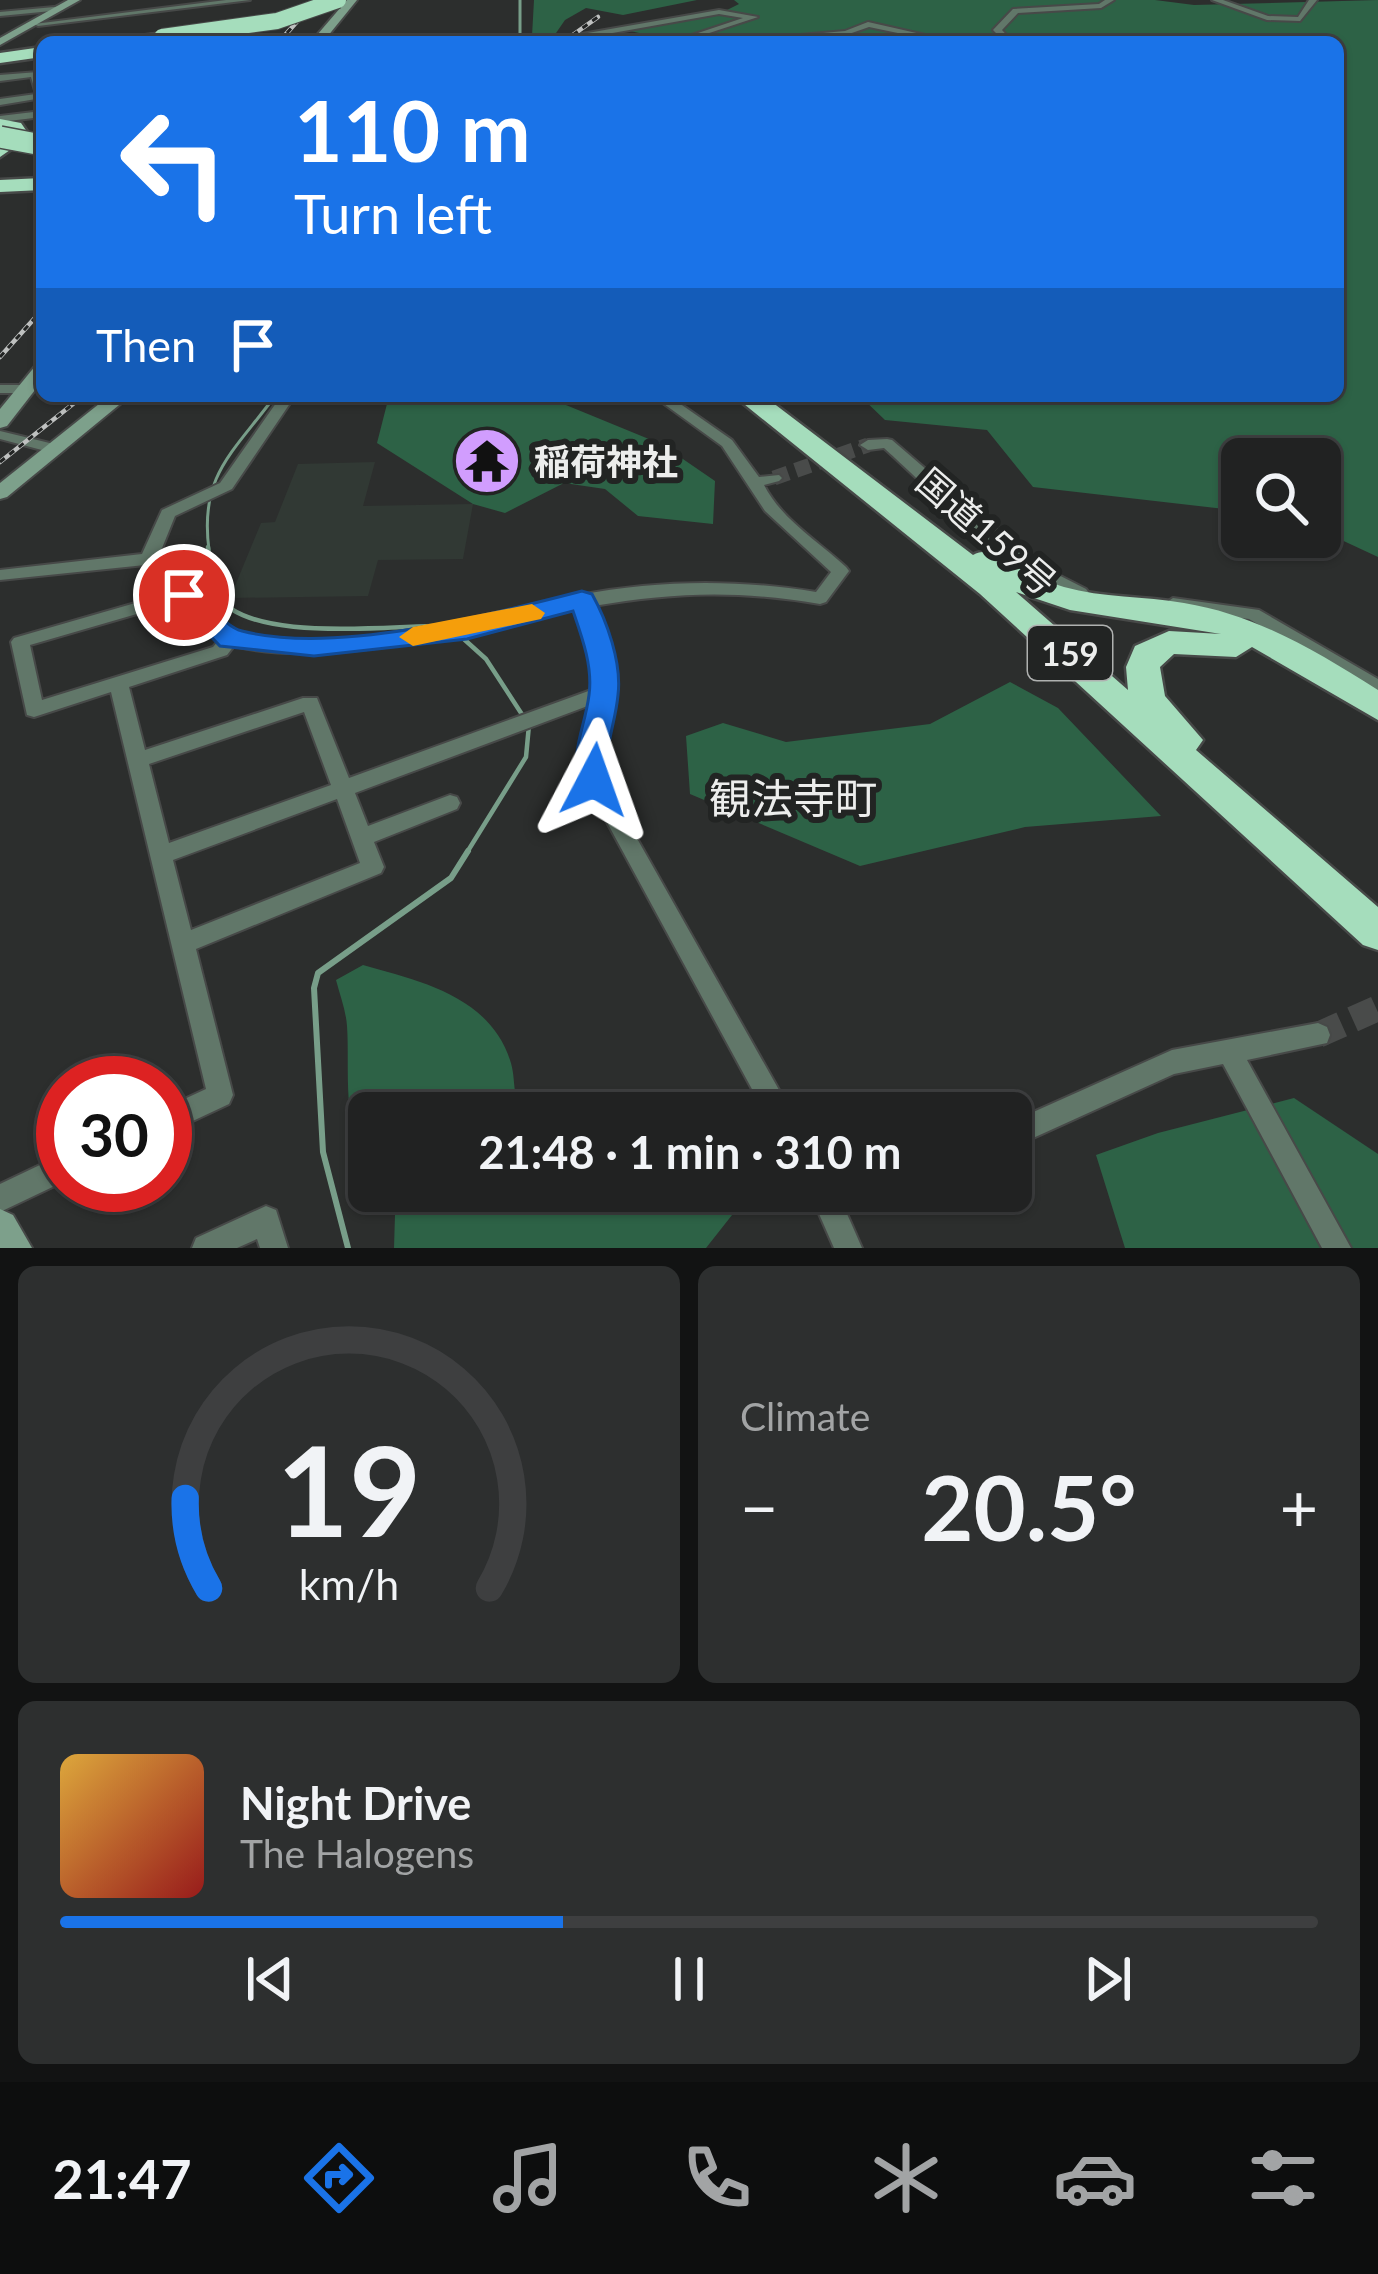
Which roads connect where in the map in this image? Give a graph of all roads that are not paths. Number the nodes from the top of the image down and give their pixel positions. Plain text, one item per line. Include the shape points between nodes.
1 (75, 0) edge
2 (148, 0) edge
3 (246, 0) edge
4 (337, 0) edge
5 (352, 0) edge
6 (705, 0) edge
7 (1110, 0) edge
8 (1216, 0) edge
9 (1312, 0) edge
10 (62, 8) junction
11 (300, 10) dead end
12 (154, 11) junction
13 (0, 14) edge
14 (678, 17) junction
15 (38, 24) junction
16 (161, 36) edge
17 (182, 36) edge
18 (182, 36) edge
19 (316, 36) edge
20 (319, 36) edge
21 (580, 36) edge
22 (693, 36) edge
23 (807, 36) edge
24 (924, 36) edge
25 (1003, 36) edge
26 (0, 42) edge
27 (36, 54) edge
28 (0, 58) edge
29 (36, 76) edge
30 (0, 78) edge
31 (36, 84) edge
32 (0, 89) edge
33 (36, 97) edge
34 (0, 102) edge
35 (36, 114) edge
36 (0, 122) edge
37 (36, 127) edge
38 (0, 144) edge
39 (36, 148) edge
40 (36, 184) edge
41 (0, 185) edge
42 (36, 376) edge
43 (26, 388) junction
44 (0, 389) edge
45 (115, 402) edge
46 (284, 402) edge
47 (669, 402) edge
48 (756, 402) edge
49 (757, 402) edge
50 (0, 422) edge
51 (0, 435) edge
52 (57, 449) junction
53 (859, 453) junction
54 (775, 478) tunnel mouth
55 (755, 484) junction
56 (0, 493) edge
57 (148, 559) junction
58 (0, 575) edge
59 (184, 595) junction
60 (582, 600) junction
61 (230, 639) junction
62 (1236, 646) dead end
63 (119, 684) junction
64 (1378, 688) edge
65 (604, 693) junction
66 (1378, 706) edge
67 (141, 759) junction
68 (343, 788) junction
69 (450, 803) dead end
70 (362, 838) junction
71 (162, 855) junction
72 (1378, 911) edge
73 (1378, 921) edge
74 (1378, 932) edge
75 (183, 944) junction
76 (1318, 1035) tunnel mouth
77 (1230, 1053) junction
78 (766, 1092) edge
79 (192, 1108) edge
80 (1032, 1125) edge
81 (36, 1181) edge
82 (0, 1198) edge
83 (832, 1212) edge
84 (0, 1228) edge
85 (14, 1248) edge
86 (206, 1248) edge
87 (274, 1248) edge
88 (848, 1248) edge
89 (1337, 1248) edge

1 - 10 main road
2 - 12 street
3 - 12 street
4 - 17 highway, bridge via 263,24
4 - 19 main road
5 - 20 main road
6 - 14 street
7 - 25 street via 1016,11 997,30
8 - 9 street via 1281,19 1300,19
10 - 13 street
10 - 15 main road
11 - 18 street via 279,21
12 - 15 street
12 - 16 street
14 - 21 street
14 - 22 street via 754,17
15 - 26 main road
23 - 24 street via 868,24
27 - 28 highway
29 - 30 street
31 - 32 street
33 - 34 street
35 - 36 street
36 - 37 highway
36 - 38 highway via 21,136
38 - 39 highway, bridge
40 - 41 highway
42 - 43 main road
43 - 44 street
43 - 50 main road
45 - 52 main road
46 - 57 street via 226,486 168,513
47 - 55 street via 727,443
48 - 74 highway, 国道159号 / 159 via 964,565
49 - 53 highway, 国道159号 / 159
51 - 52 street
52 - 56 main road
53 - 64 street via 887,443 1028,567 1068,590 1252,614
53 - 66 highway via 1018,584 1084,607 1208,618 1252,631
53 - 73 highway, 国道159号 / 159
54 - 55 street
55 - 60 street via 764,504 840,571 820,598 772,588 668,588
57 - 58 street
57 - 59 street
59 - 61 street
59 - 63 street via 20,642 34,710
60 - 61 street via 459,631 314,647
60 - 65 street via 600,650
61 - 63 street via 220,651
62 - 72 highway via 1169,642 1147,654 1143,692 1273,823
63 - 67 street
65 - 68 street
65 - 78 street via 589,753 594,780
67 - 68 street via 310,704
67 - 71 street
68 - 70 street
68 - 71 street
69 - 70 street
70 - 75 street via 374,867
71 - 75 street
75 - 79 street via 220,1095
76 - 77 street
77 - 80 street via 1172,1062
77 - 89 street
81 - 82 street
83 - 88 street
84 - 85 main road
86 - 87 street via 266,1220

